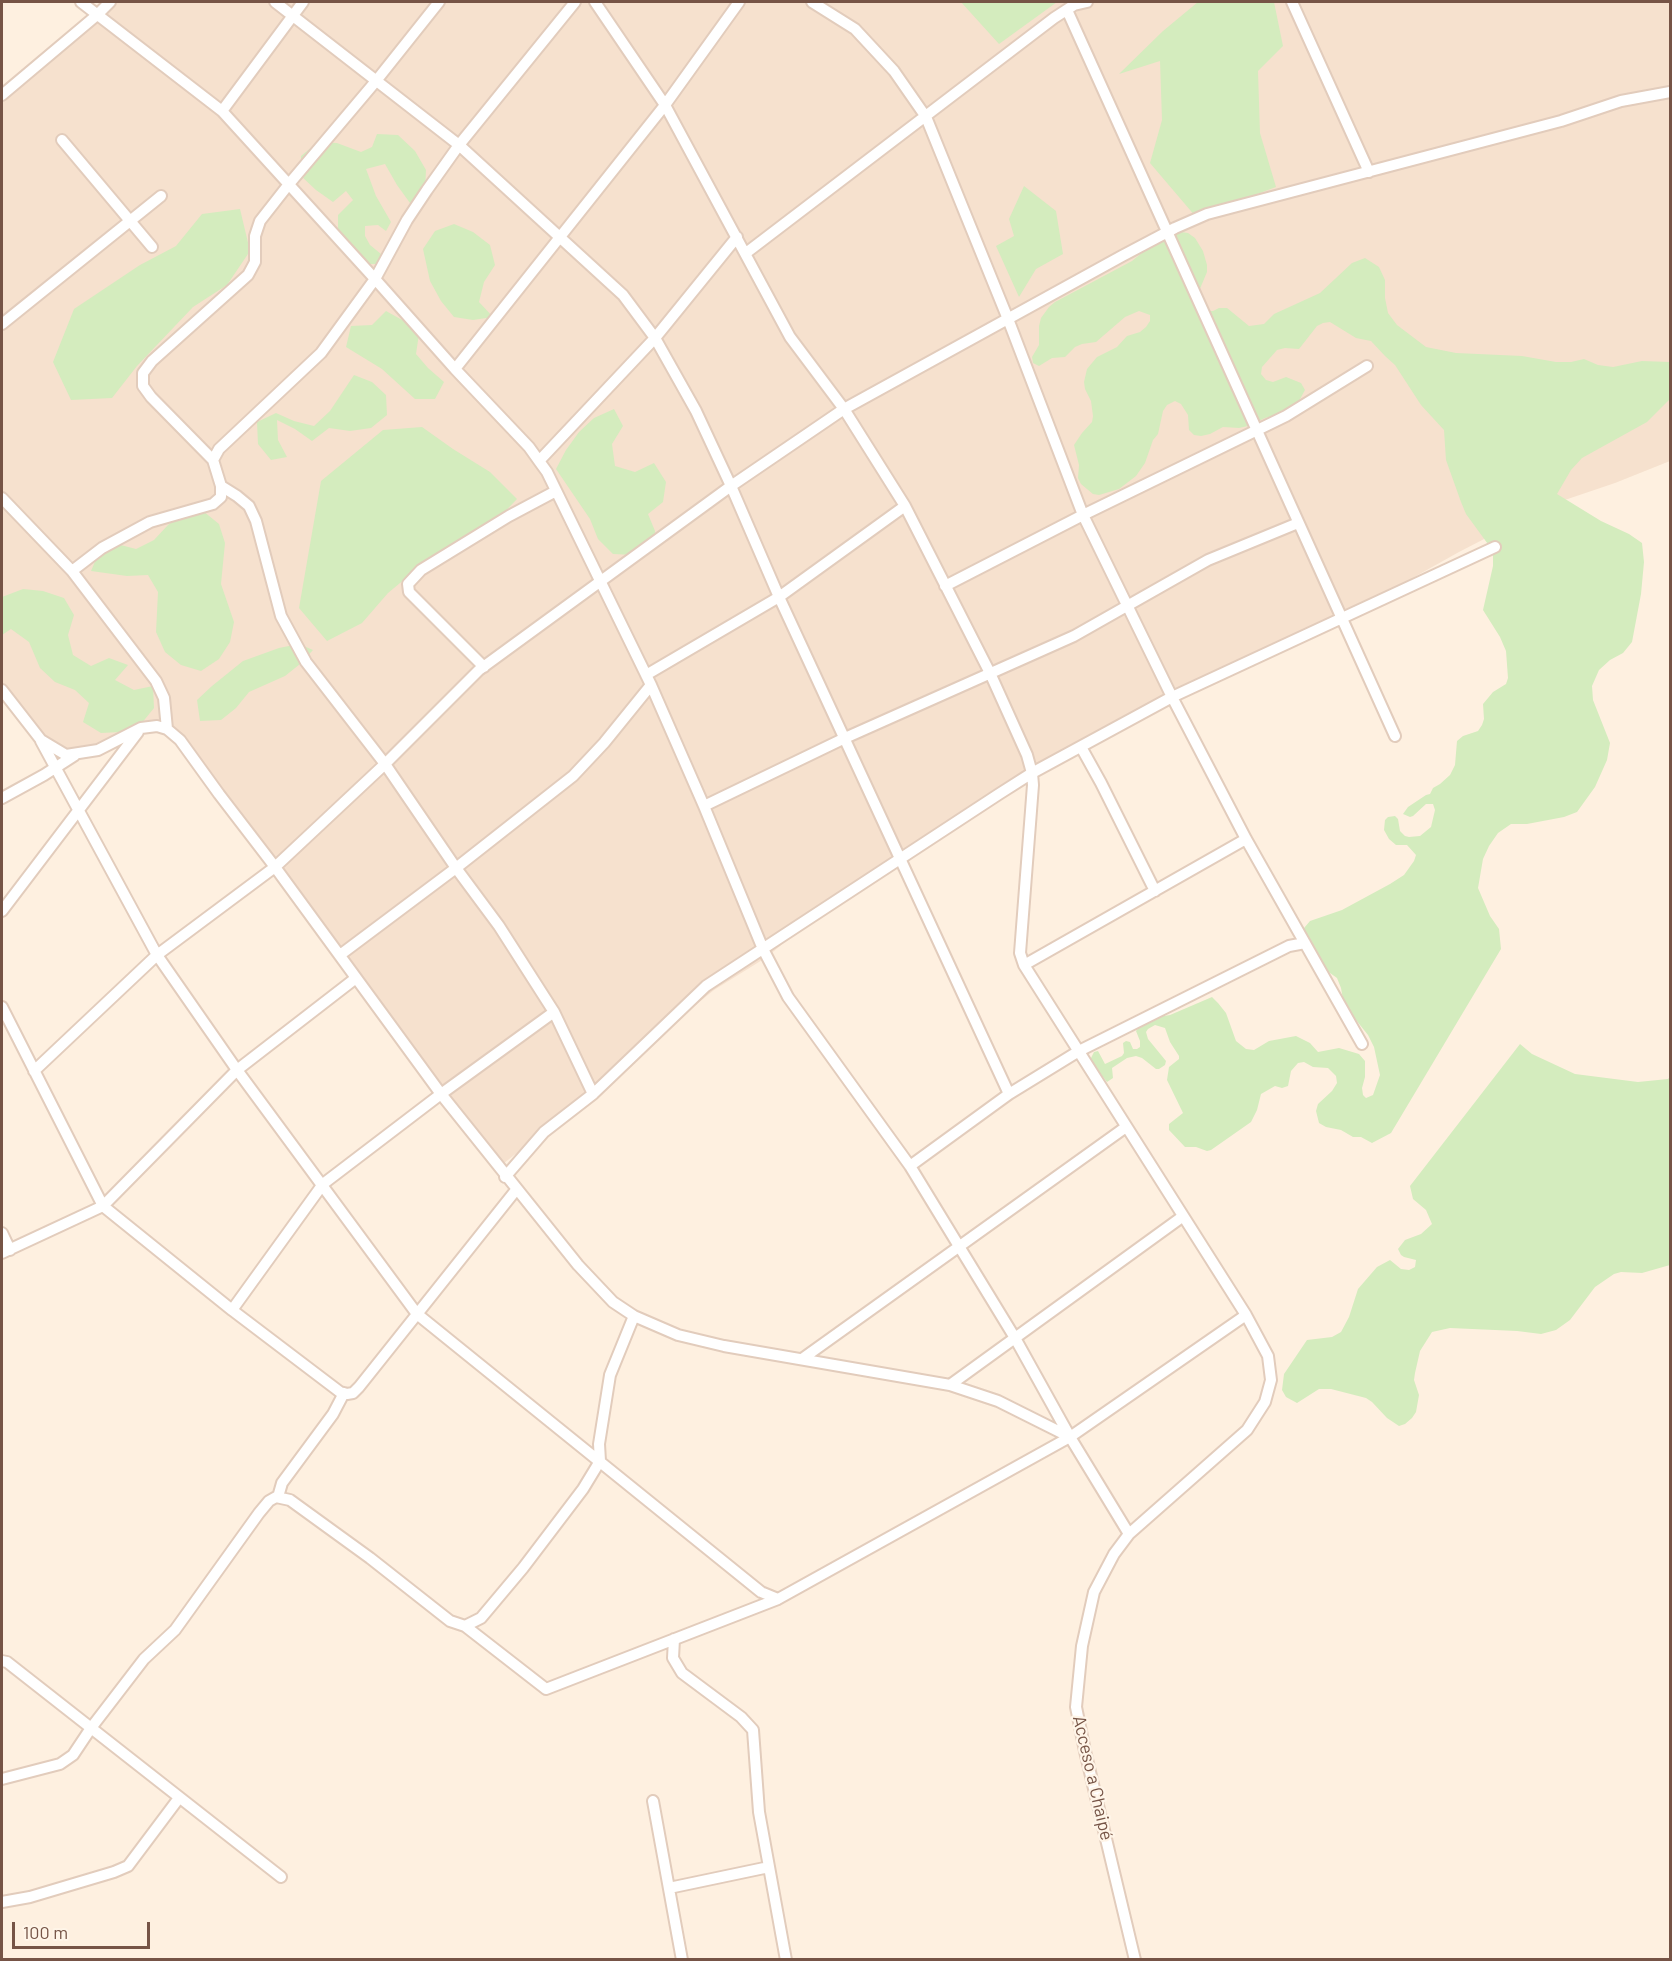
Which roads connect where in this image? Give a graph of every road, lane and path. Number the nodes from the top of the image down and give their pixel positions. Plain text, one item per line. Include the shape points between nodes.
1 (81, 2) edge
2 (110, 2) edge
3 (275, 2) edge
4 (303, 2) edge
5 (439, 2) edge
6 (575, 2) edge
7 (595, 2) edge
8 (739, 2) edge
9 (812, 2) edge
10 (1087, 2) edge
11 (1292, 2) edge
12 (1067, 10) junction
13 (97, 15) junction
14 (292, 15) junction
15 (376, 81) junction
16 (1671, 92) edge
17 (2, 95) edge
18 (665, 105) junction
19 (222, 111) junction
20 (926, 117) junction
21 (62, 140) dead end
22 (459, 145) junction
23 (1369, 172) junction
24 (289, 184) junction
25 (161, 196) dead end
26 (130, 221) junction
27 (1167, 232) junction
28 (737, 237) junction
29 (561, 238) junction
30 (152, 247) dead end
31 (746, 253) junction
32 (375, 279) junction
33 (1008, 319) junction
34 (2, 321) edge
35 (655, 338) junction
36 (1366, 366) dead end
37 (455, 369) junction
38 (844, 409) junction
39 (1257, 430) junction
40 (213, 460) junction
41 (538, 460) junction
42 (221, 486) junction
43 (731, 486) junction
44 (556, 491) junction
45 (2, 498) edge
46 (905, 506) junction
47 (1083, 515) junction
48 (1298, 523) junction
49 (1495, 547) dead end
50 (72, 571) junction
51 (600, 582) junction
52 (945, 586) junction
53 (778, 597) junction
54 (1128, 605) junction
55 (1342, 617) junction
56 (484, 667) junction
57 (990, 673) junction
58 (649, 680) junction
59 (2, 690) edge
60 (1172, 697) junction
61 (141, 728) junction
62 (167, 729) junction
63 (1395, 736) dead end
64 (845, 738) junction
65 (41, 740) junction
66 (1081, 747) junction
67 (78, 753) junction
68 (385, 764) junction
69 (56, 768) junction
70 (1032, 773) junction
71 (2, 798) edge
72 (704, 806) junction
73 (79, 810) junction
74 (1246, 839) junction
75 (901, 858) junction
76 (276, 867) junction
77 (456, 868) junction
78 (1155, 891) junction
79 (2, 910) edge
80 (1305, 943) junction
81 (763, 949) junction
82 (156, 955) junction
83 (340, 955) junction
84 (1024, 965) junction
85 (356, 978) junction
86 (2, 1007) edge
87 (554, 1012) junction
88 (1362, 1044) dead end
89 (1078, 1051) junction
90 (237, 1070) junction
91 (34, 1071) junction
92 (441, 1094) junction
93 (592, 1094) junction
94 (1009, 1094) junction
95 (1126, 1127) junction
96 (910, 1166) junction
97 (505, 1177) junction
98 (323, 1184) junction
99 (516, 1190) junction
100 (103, 1206) junction
101 (1182, 1217) junction
102 (2, 1233) edge
103 (960, 1247) junction
104 (6, 1252) edge
105 (232, 1310) junction
106 (417, 1314) junction
107 (1245, 1315) junction
108 (634, 1317) junction
109 (1015, 1338) junction
110 (802, 1359) junction
111 (950, 1385) junction
112 (344, 1394) junction
113 (1070, 1437) junction
114 (600, 1461) junction
115 (278, 1497) junction
116 (1129, 1534) junction
117 (778, 1599) junction
118 (465, 1626) junction
119 (674, 1639) junction
120 (2, 1649) edge
121 (4, 1662) edge
122 (91, 1728) junction
123 (2, 1779) edge
124 (179, 1798) junction
125 (653, 1801) dead end
126 (769, 1867) junction
127 (281, 1877) dead end
128 (669, 1888) junction
129 (2, 1902) edge
130 (682, 1959) edge
131 (786, 1959) edge
132 (1135, 1959) edge

1 - 13 street
2 - 13 street
3 - 14 street
4 - 14 street
5 - 15 street
6 - 22 street
7 - 18 street
8 - 18 street
9 - 20 street via 855,29 894,71
10 - 12 street
11 - 23 street
12 - 20 street
12 - 27 street
13 - 17 street
13 - 19 street
14 - 15 street
14 - 19 street
15 - 22 street
15 - 24 street
16 - 23 street via 1621,101 1562,122
18 - 28 street
18 - 29 street
19 - 24 street
20 - 31 street
20 - 33 street
21 - 26 street
22 - 29 street
22 - 32 street via 407,220
23 - 27 street via 1207,214
24 - 32 street
24 - 40 street via 260,221 255,236 255,262 248,275 143,373 143,386 151,397
25 - 26 street
26 - 30 street
26 - 34 street
27 - 33 street
27 - 39 street
28 - 31 street
28 - 35 street
29 - 35 street via 623,295
29 - 37 street
31 - 38 street via 790,337
32 - 37 street
32 - 40 street via 321,353 219,449
33 - 38 street
33 - 47 street
35 - 41 street
35 - 43 street via 696,411
36 - 39 street
37 - 41 street
38 - 43 street
38 - 46 street
39 - 47 street
39 - 48 street
40 - 42 street
41 - 44 street
42 - 50 street via 220,497 213,504 150,522 102,548
42 - 68 street via 249,506 281,616 306,662
43 - 51 street
43 - 53 street
44 - 51 street
44 - 56 street via 421,570 408,584 409,592
45 - 50 street
46 - 52 street
46 - 53 street
47 - 52 street
47 - 54 street
48 - 54 street via 1208,560
48 - 55 street
49 - 55 street
50 - 62 street via 156,681 164,698
51 - 56 street
51 - 58 street
52 - 57 street
53 - 58 street
53 - 64 street
54 - 57 street via 1074,636
54 - 60 street
55 - 60 street
55 - 63 street
56 - 68 street
57 - 64 street
57 - 70 street
58 - 72 street
58 - 77 street via 604,743 573,776
59 - 65 street
60 - 66 street
60 - 74 street
61 - 62 street
61 - 67 street via 98,750
61 - 73 street
62 - 76 street via 180,740
64 - 72 street
64 - 75 street
65 - 67 street via 66,755
65 - 69 street
66 - 70 street
66 - 78 street
67 - 69 street
68 - 76 street
68 - 77 street
69 - 71 street
69 - 73 street
70 - 75 street
70 - 84 street via 1020,953
72 - 81 street
73 - 79 street
73 - 82 street
74 - 78 street
74 - 80 street
75 - 81 street
75 - 94 street
76 - 82 street
76 - 83 street
77 - 83 street
77 - 87 street
78 - 84 street
80 - 88 street
80 - 89 street via 1289,946
81 - 93 street via 706,986
81 - 96 street via 804,1022
82 - 90 street
82 - 91 street
83 - 85 street
84 - 89 street, Acceso a Chaipé
85 - 90 street
85 - 92 street
86 - 91 street
87 - 92 street
87 - 93 street
89 - 94 street
89 - 95 street, Acceso a Chaipé
90 - 98 street
90 - 100 street
91 - 100 street
92 - 97 street
92 - 98 street
93 - 97 street via 544,1132
94 - 96 street
95 - 101 street, Acceso a Chaipé
95 - 103 street
96 - 103 street
97 - 99 street
98 - 105 street
98 - 106 street
99 - 106 street
99 - 108 street via 578,1265 613,1302
100 - 104 street
100 - 105 street
101 - 107 street, Acceso a Chaipé
101 - 109 street
102 - 104 street
103 - 109 street
103 - 110 street
105 - 112 street
106 - 112 street via 359,1387
106 - 114 street
107 - 113 street
107 - 116 street, Acceso a Chaipé via 1268,1356 1271,1380 1265,1402 1247,1430
108 - 110 street via 690,1338
108 - 114 street via 610,1375
109 - 111 street
109 - 113 street
110 - 111 street
111 - 113 street via 998,1401
112 - 115 street via 282,1483
113 - 116 street
113 - 117 street
114 - 117 street via 760,1592
114 - 118 street via 584,1490 523,1568 481,1617
115 - 118 street via 290,1500 450,1621
115 - 122 street via 259,1513 175,1630 144,1659
116 - 132 street, Acceso a Chaipé via 1094,1592 1082,1646 1077,1707
117 - 119 street
118 - 119 street via 546,1689
119 - 126 street via 673,1658 682,1673 753,1730 759,1812
120 - 121 street
121 - 122 street
122 - 123 street via 73,1755 60,1764
122 - 124 street
124 - 127 street
124 - 129 street via 128,1866
125 - 128 street
126 - 128 street
126 - 131 street
128 - 130 street

